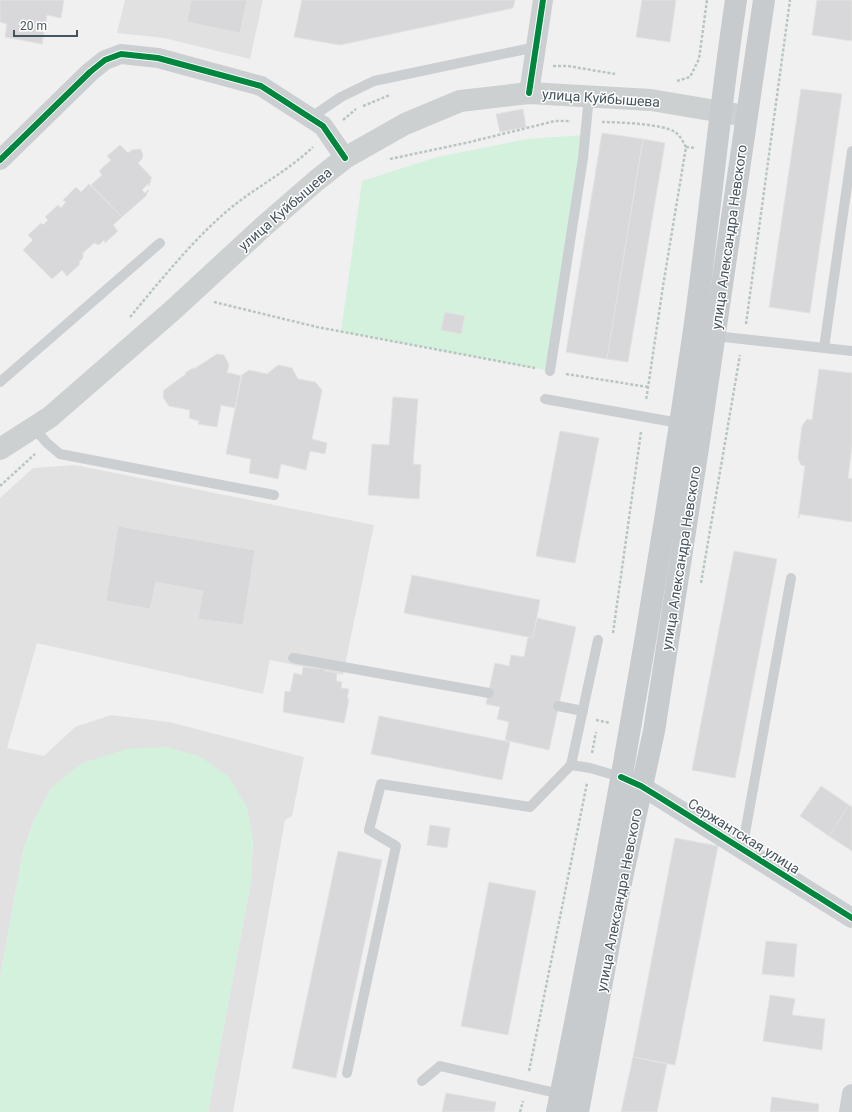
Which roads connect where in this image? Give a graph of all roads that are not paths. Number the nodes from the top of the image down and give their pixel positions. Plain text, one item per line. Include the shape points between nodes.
1 (543, 0) edge
2 (736, 0) edge
3 (764, 0) edge
4 (536, 47) junction
5 (529, 93) junction
6 (589, 96) junction
7 (721, 112) junction
8 (746, 116) junction
9 (310, 118) junction
10 (852, 151) edge
11 (345, 158) junction
12 (0, 160) edge
13 (160, 243) dead end
14 (715, 336) junction
15 (824, 348) junction
16 (852, 351) edge
17 (550, 371) road end
18 (0, 382) edge
19 (545, 399) dead end
20 (679, 423) junction
21 (41, 435) junction
22 (0, 449) edge
23 (274, 495) dead end
24 (791, 578) dead end
25 (598, 640) dead end
26 (293, 658) dead end
27 (488, 693) dead end
28 (558, 706) dead end
29 (584, 711) junction
30 (571, 765) junction
31 (621, 777) junction
32 (641, 786) junction
33 (742, 850) junction
34 (852, 918) edge
35 (347, 1073) dead end
36 (422, 1081) dead end
37 (852, 1094) edge
38 (558, 1103) edge
39 (578, 1112) edge
40 (849, 1112) edge

1 - 4 street
2 - 7 main road, улица Александра Невского
3 - 8 main road, улица Александра Невского
4 - 5 street
4 - 9 lane via 374,80 341,97
5 - 6 main road, улица Куйбышева
5 - 11 main road, улица Куйбышева via 460,101 405,124
6 - 7 main road, улица Куйбышева via 651,100
6 - 17 lane via 583,158
7 - 8 main road, улица Куйбышева
7 - 20 main road, улица Александра Невского via 693,336
8 - 14 main road, улица Александра Невского
9 - 11 street via 323,126
9 - 12 street via 261,86 158,58 121,54 105,60 90,72
10 - 15 lane
11 - 21 main road, улица Куйбышева via 270,221 56,412
13 - 18 lane
14 - 15 lane
14 - 32 main road, улица Александра Невского via 654,731
15 - 16 lane
19 - 20 lane
20 - 31 main road, улица Александра Невского
21 - 22 main road, улица Куйбышева
21 - 23 lane via 60,454
24 - 33 lane
25 - 29 lane
26 - 27 lane
28 - 29 lane
29 - 30 lane
30 - 31 lane
30 - 35 lane via 530,807 382,784 368,830 396,846
31 - 32 street, Сержантская улица
31 - 38 main road, улица Александра Невского
32 - 33 street, Сержантская улица
32 - 39 main road, улица Александра Невского
33 - 34 street, Сержантская улица
36 - 38 lane via 440,1066 526,1086
37 - 40 street

